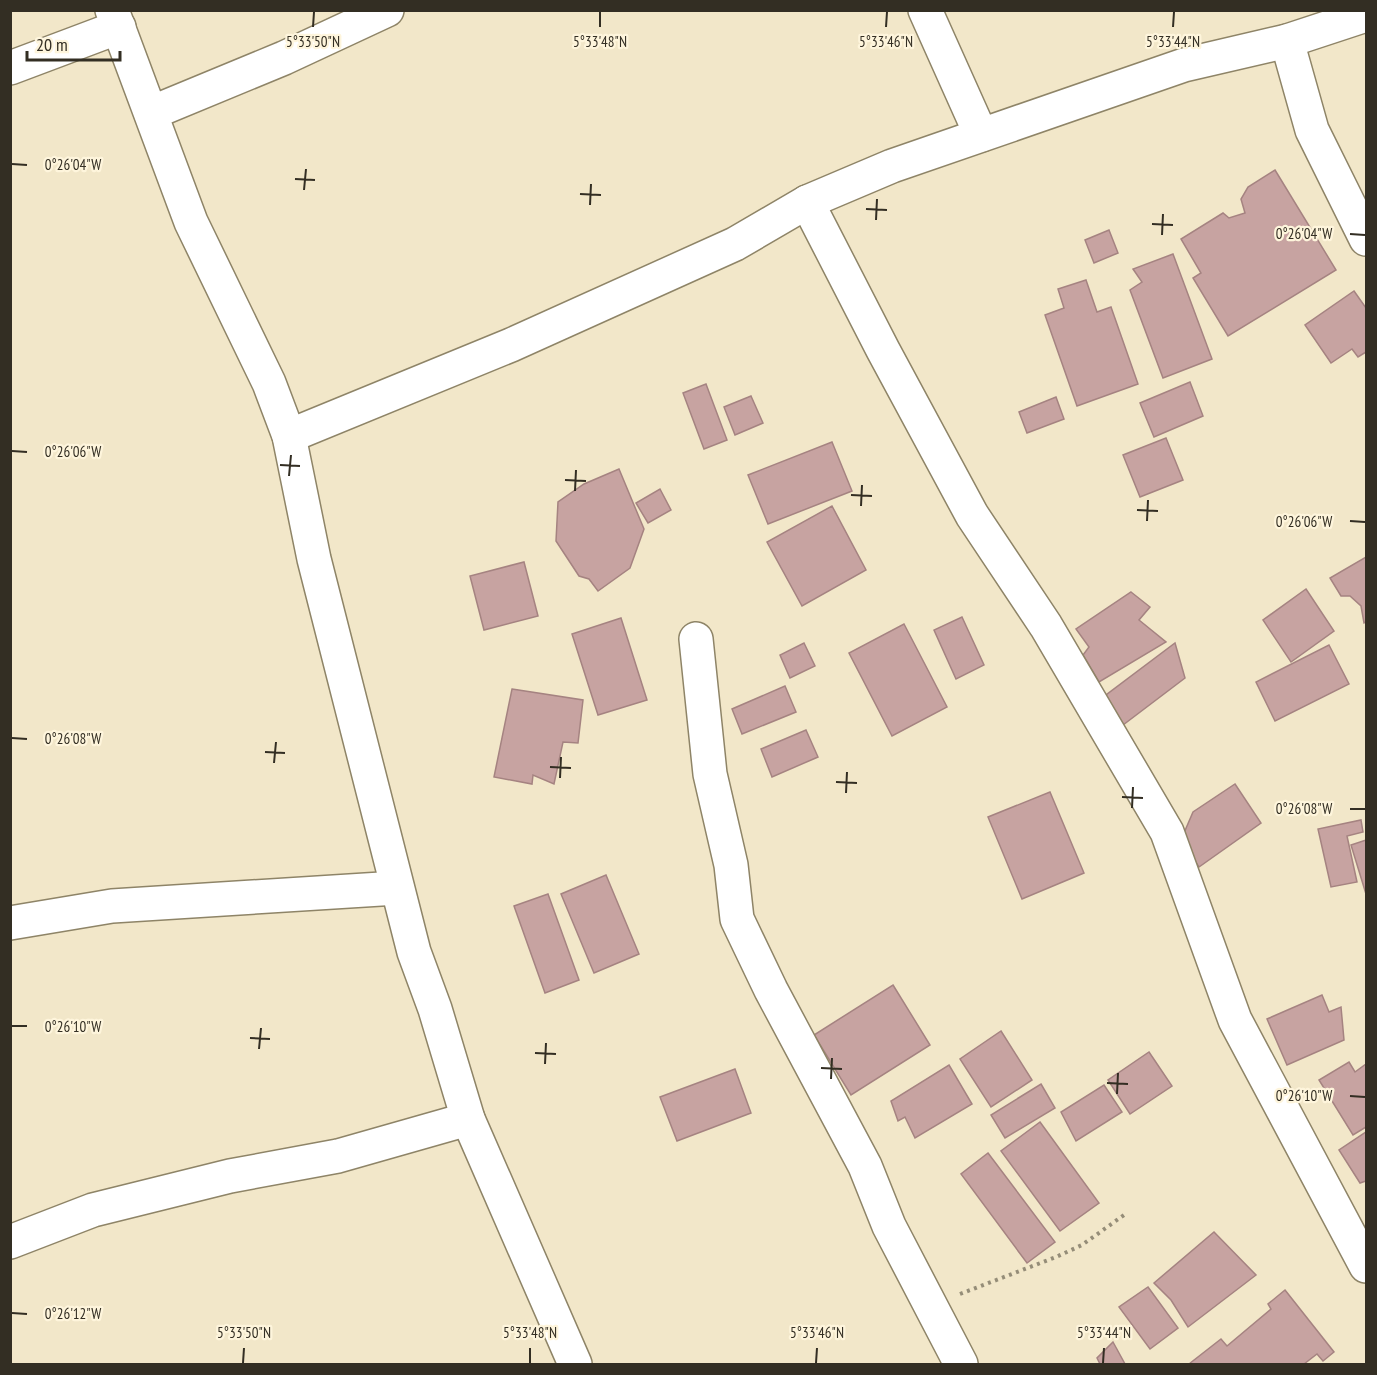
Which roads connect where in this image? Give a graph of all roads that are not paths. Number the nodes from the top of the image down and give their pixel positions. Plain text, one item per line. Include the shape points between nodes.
1 (387, 10) edge
2 (925, 10) edge
3 (1366, 15) edge
4 (116, 19) edge
5 (1287, 42) junction
6 (10, 68) edge
7 (151, 113) junction
8 (981, 135) junction
9 (807, 202) junction
10 (1366, 239) edge
11 (289, 436) junction
12 (696, 639) dead end
13 (397, 888) junction
14 (10, 923) edge
15 (468, 1119) junction
16 (10, 1242) edge
17 (1366, 1266) edge
18 (574, 1365) edge
19 (961, 1365) edge

1 - 7 street
2 - 8 street
3 - 5 street
4 - 6 street
4 - 7 street
5 - 8 street via 1184,65
5 - 10 street via 1312,130
7 - 11 street via 191,222 269,383
8 - 9 street via 892,165
9 - 11 street via 735,244 512,345
9 - 17 street via 972,514 1046,626 1167,832 1235,1020
11 - 13 street via 314,559
12 - 19 street via 710,774 731,865 737,919 865,1166 889,1226
13 - 14 street via 112,906
13 - 15 street
15 - 16 street via 338,1156 230,1176 93,1210
15 - 18 street

